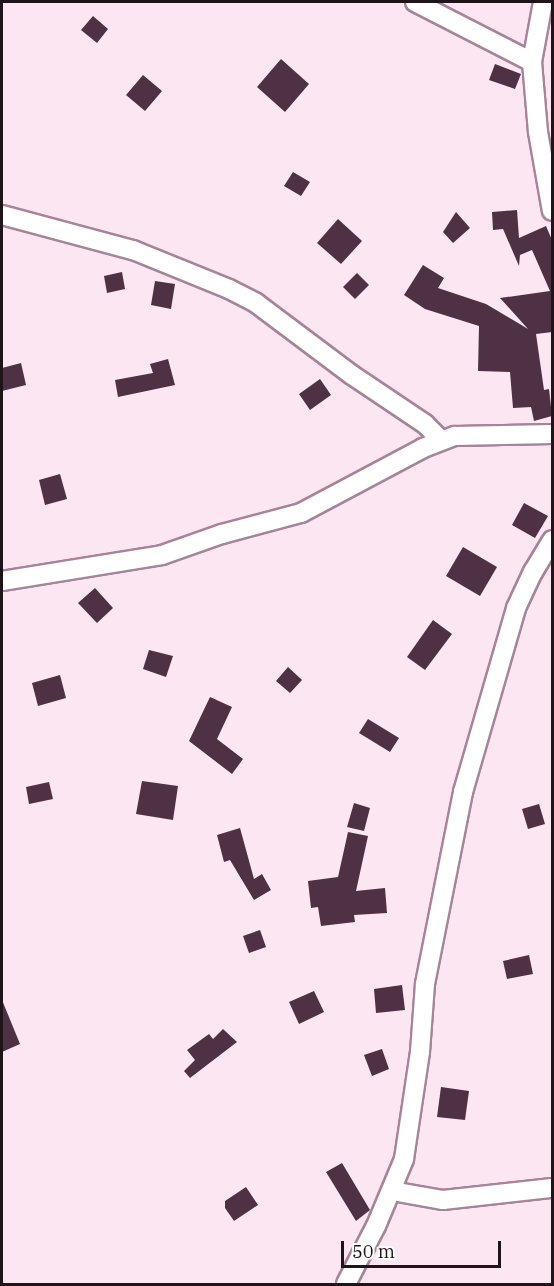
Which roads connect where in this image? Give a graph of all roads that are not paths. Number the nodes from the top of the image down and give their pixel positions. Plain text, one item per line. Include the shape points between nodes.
1 (415, 2) edge
2 (543, 2) edge
3 (532, 62) junction
4 (552, 211) edge
5 (2, 215) edge
6 (552, 434) edge
7 (441, 440) junction
8 (552, 540) edge
9 (2, 580) edge
10 (552, 1188) edge
11 (392, 1191) junction
12 (346, 1284) edge

1 - 3 street
2 - 3 street
3 - 4 street via 537,132
5 - 7 street via 133,250 229,289 256,303 425,424
6 - 7 street via 472,434
7 - 9 street via 301,513 162,555
8 - 11 street via 516,608 463,792 425,984 420,1052 404,1159
10 - 11 street via 442,1200
11 - 12 street

